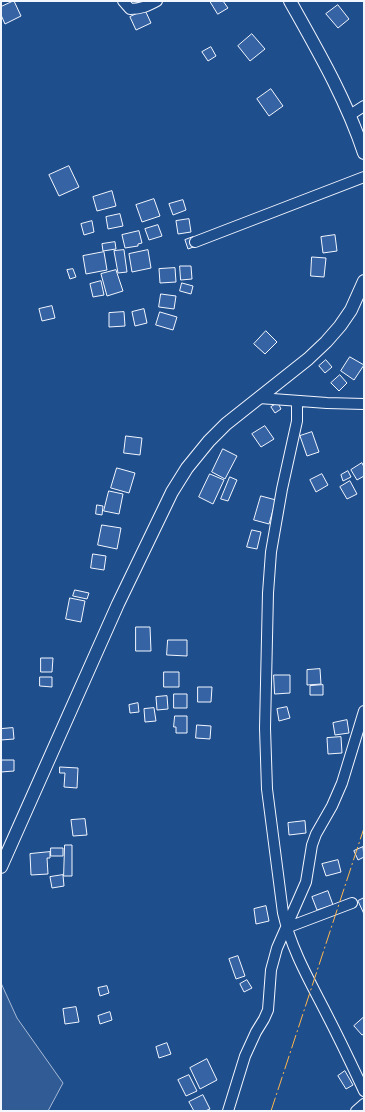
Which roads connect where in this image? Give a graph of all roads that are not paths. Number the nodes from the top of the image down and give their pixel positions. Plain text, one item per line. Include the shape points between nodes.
1 (123, 1) edge
2 (157, 1) edge
3 (290, 1) edge
4 (364, 106) edge
5 (350, 114) junction
6 (364, 153) edge
7 (364, 177) edge
8 (195, 242) dead end
9 (364, 281) edge
10 (259, 398) junction
11 (297, 401) junction
12 (364, 404) edge
13 (364, 711) edge
14 (1, 867) edge
15 (352, 903) dead end
16 (286, 928) junction
17 (364, 1091) edge
18 (364, 1104) edge
19 (228, 1111) edge
20 (356, 1111) edge

1 - 2 street via 130,9 138,9
3 - 5 main road
4 - 5 street
5 - 6 main road
7 - 8 street
9 - 10 main road via 351,310 326,342
10 - 11 street
10 - 14 main road via 209,441 172,492 118,604
11 - 12 street
11 - 16 street via 297,421 271,552 265,690 267,789
13 - 16 street via 342,783 316,834 306,882
15 - 16 street
16 - 17 street via 305,973
16 - 19 street via 271,970 268,1010 245,1056
18 - 20 street

